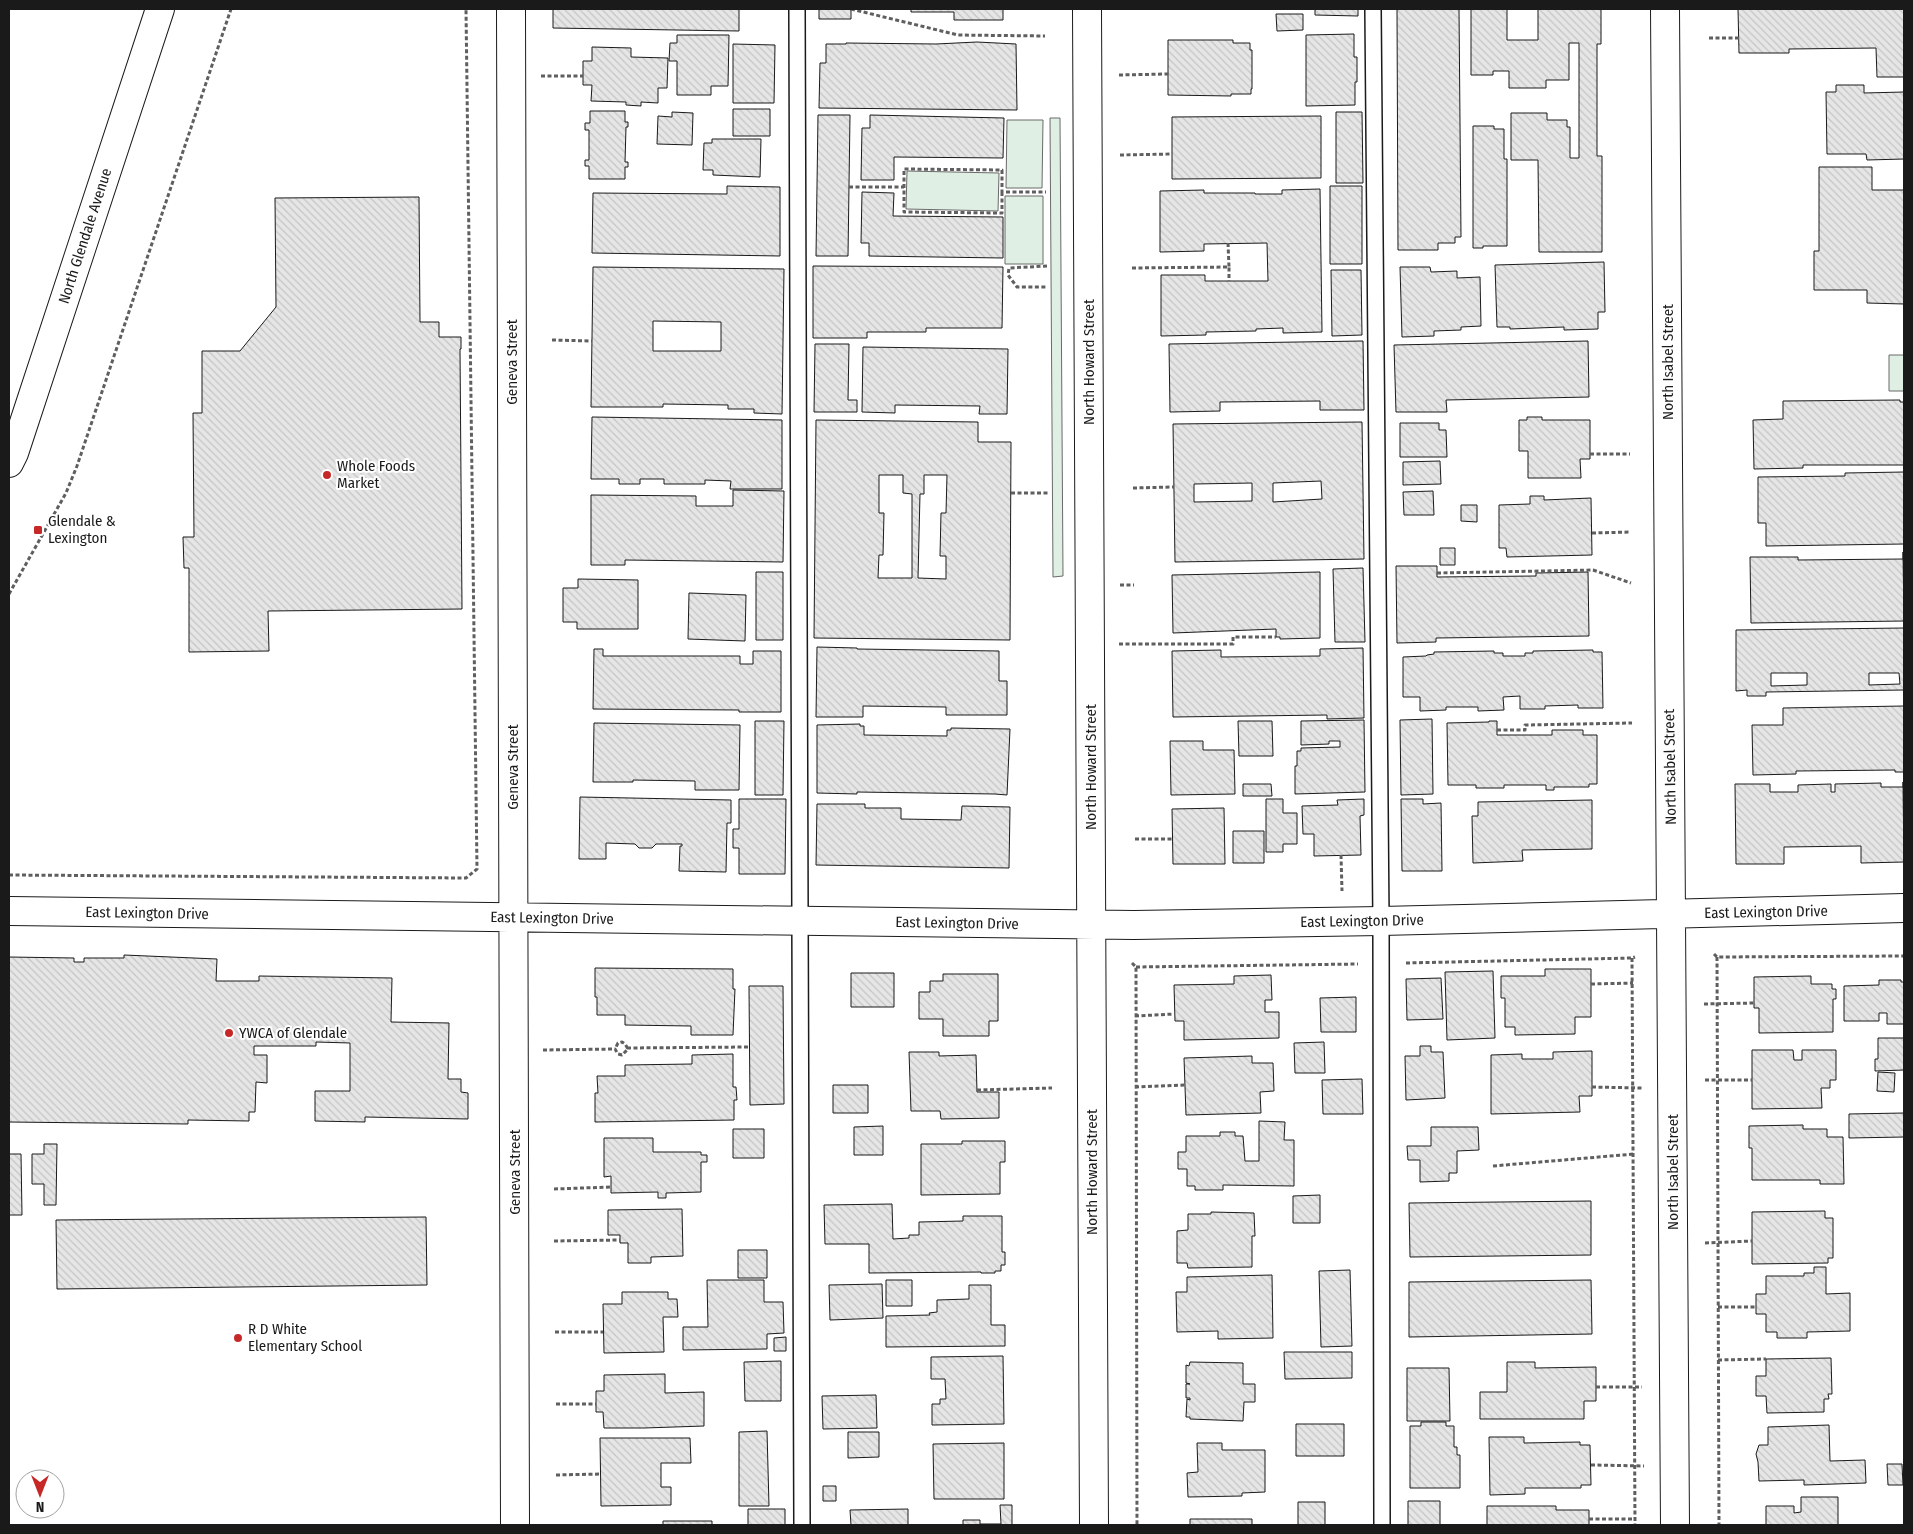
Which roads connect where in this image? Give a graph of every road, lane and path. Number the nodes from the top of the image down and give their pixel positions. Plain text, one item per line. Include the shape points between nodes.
1 (160, 9) edge
2 (231, 9) edge
3 (466, 9) edge
4 (511, 9) edge
5 (797, 9) edge
6 (851, 9) edge
7 (1088, 9) edge
8 (1373, 9) edge
9 (1665, 9) edge
10 (1045, 36) dead end
11 (1709, 38) dead end
12 (1739, 38) dead end
13 (1168, 74) dead end
14 (1119, 75) dead end
15 (535, 76) dead end
16 (583, 76) dead end
17 (1172, 154) dead end
18 (1120, 155) dead end
19 (849, 187) dead end
20 (904, 187) junction
21 (1002, 192) junction
22 (1046, 192) dead end
23 (1228, 243) dead end
24 (1047, 266) dead end
25 (1229, 267) junction
26 (1132, 268) dead end
27 (1229, 281) dead end
28 (1047, 287) dead end
29 (552, 340) dead end
30 (592, 341) dead end
31 (1590, 454) dead end
32 (1630, 454) dead end
33 (9, 463) edge
34 (1174, 487) dead end
35 (1133, 488) dead end
36 (1011, 493) dead end
37 (1048, 493) dead end
38 (1631, 532) dead end
39 (1592, 533) dead end
40 (1436, 573) dead end
41 (1631, 583) dead end
42 (1120, 585) dead end
43 (1134, 585) dead end
44 (9, 594) edge
45 (1276, 637) dead end
46 (1119, 644) dead end
47 (1632, 723) dead end
48 (1497, 730) dead end
49 (1135, 839) dead end
50 (1173, 839) dead end
51 (1341, 855) dead end
52 (9, 875) edge
53 (1342, 894) dead end
54 (1904, 908) edge
55 (9, 911) edge
56 (1671, 914) junction
57 (514, 918) junction
58 (800, 920) junction
59 (1381, 921) junction
60 (1092, 925) junction
61 (1904, 956) edge
62 (1635, 957) dead end
63 (1132, 963) dead end
64 (1633, 983) junction
65 (1591, 984) dead end
66 (1754, 1003) dead end
67 (1704, 1004) dead end
68 (1716, 1004) junction
69 (1174, 1014) dead end
70 (1135, 1016) junction
71 (749, 1047) dead end
72 (627, 1048) junction
73 (615, 1049) junction
74 (540, 1050) dead end
75 (1705, 1080) dead end
76 (1717, 1080) junction
77 (1752, 1080) dead end
78 (1185, 1085) dead end
79 (1135, 1087) junction
80 (1592, 1087) dead end
81 (1634, 1087) junction
82 (1052, 1088) dead end
83 (1646, 1088) dead end
84 (977, 1090) dead end
85 (1634, 1154) junction
86 (1493, 1166) dead end
87 (611, 1188) dead end
88 (554, 1189) dead end
89 (620, 1240) dead end
90 (554, 1241) dead end
91 (1752, 1241) dead end
92 (1717, 1242) junction
93 (1704, 1243) dead end
94 (1718, 1306) junction
95 (1756, 1306) dead end
96 (555, 1332) dead end
97 (603, 1332) dead end
98 (1766, 1359) dead end
99 (1718, 1360) junction
100 (1596, 1387) dead end
101 (1634, 1387) junction
102 (1646, 1387) dead end
103 (556, 1404) dead end
104 (596, 1404) dead end
105 (1590, 1465) dead end
106 (1635, 1466) junction
107 (1647, 1466) dead end
108 (601, 1474) dead end
109 (556, 1475) dead end
110 (1635, 1518) junction
111 (1589, 1519) dead end
112 (515, 1525) edge
113 (802, 1525) edge
114 (1094, 1525) edge
115 (1137, 1525) edge
116 (1382, 1525) edge
117 (1635, 1525) edge
118 (1675, 1525) edge
119 (1719, 1525) edge

1 - 33 street, North Glendale Avenue
2 - 44 path via 77,466 66,493
3 - 52 path via 477,869 466,878
4 - 57 street, Geneva Street
5 - 58 lane
6 - 10 path via 958,35
7 - 60 street, North Howard Street
8 - 59 lane
9 - 56 street, North Isabel Street
11 - 12 path
13 - 14 path
15 - 16 path
17 - 18 path
19 - 20 path
20 - 21 path via 904,169 1002,170
20 - 21 path via 904,212 1002,213
21 - 22 path
23 - 25 path
24 - 28 path via 1009,268 1008,275 1018,287
25 - 26 path
25 - 27 path
29 - 30 path
31 - 32 path
34 - 35 path
36 - 37 path
38 - 39 path
40 - 41 path via 1593,570
42 - 43 path
45 - 46 path via 1234,637 1234,644
47 - 48 path via 1525,725 1525,730
49 - 50 path
51 - 53 path
54 - 56 street, East Lexington Drive
55 - 57 street, East Lexington Drive
56 - 59 street, East Lexington Drive
56 - 118 street, North Isabel Street
57 - 58 street, East Lexington Drive
57 - 112 street, Geneva Street
58 - 60 street, East Lexington Drive
58 - 113 lane
59 - 60 street, East Lexington Drive
59 - 116 lane
60 - 114 street, North Howard Street
61 - 68 path via 1715,956
62 - 64 path via 1632,958
63 - 70 path via 1136,967
64 - 65 path
64 - 81 path
66 - 68 path
67 - 68 path
68 - 76 path
69 - 70 path
70 - 79 path
71 - 72 path
72 - 73 path via 622,1054
72 - 73 path via 622,1042
73 - 74 path
75 - 76 path
76 - 77 path
76 - 92 path
78 - 79 path
79 - 115 path
80 - 81 path
81 - 83 path
81 - 85 path
82 - 84 path
85 - 86 path
85 - 101 path
87 - 88 path
89 - 90 path
91 - 92 path
92 - 93 path
92 - 94 path
94 - 95 path
94 - 99 path
96 - 97 path
98 - 99 path
99 - 119 path
100 - 101 path
101 - 102 path
101 - 106 path
103 - 104 path
105 - 106 path
106 - 107 path
106 - 110 path
108 - 109 path
110 - 111 path
110 - 117 path

